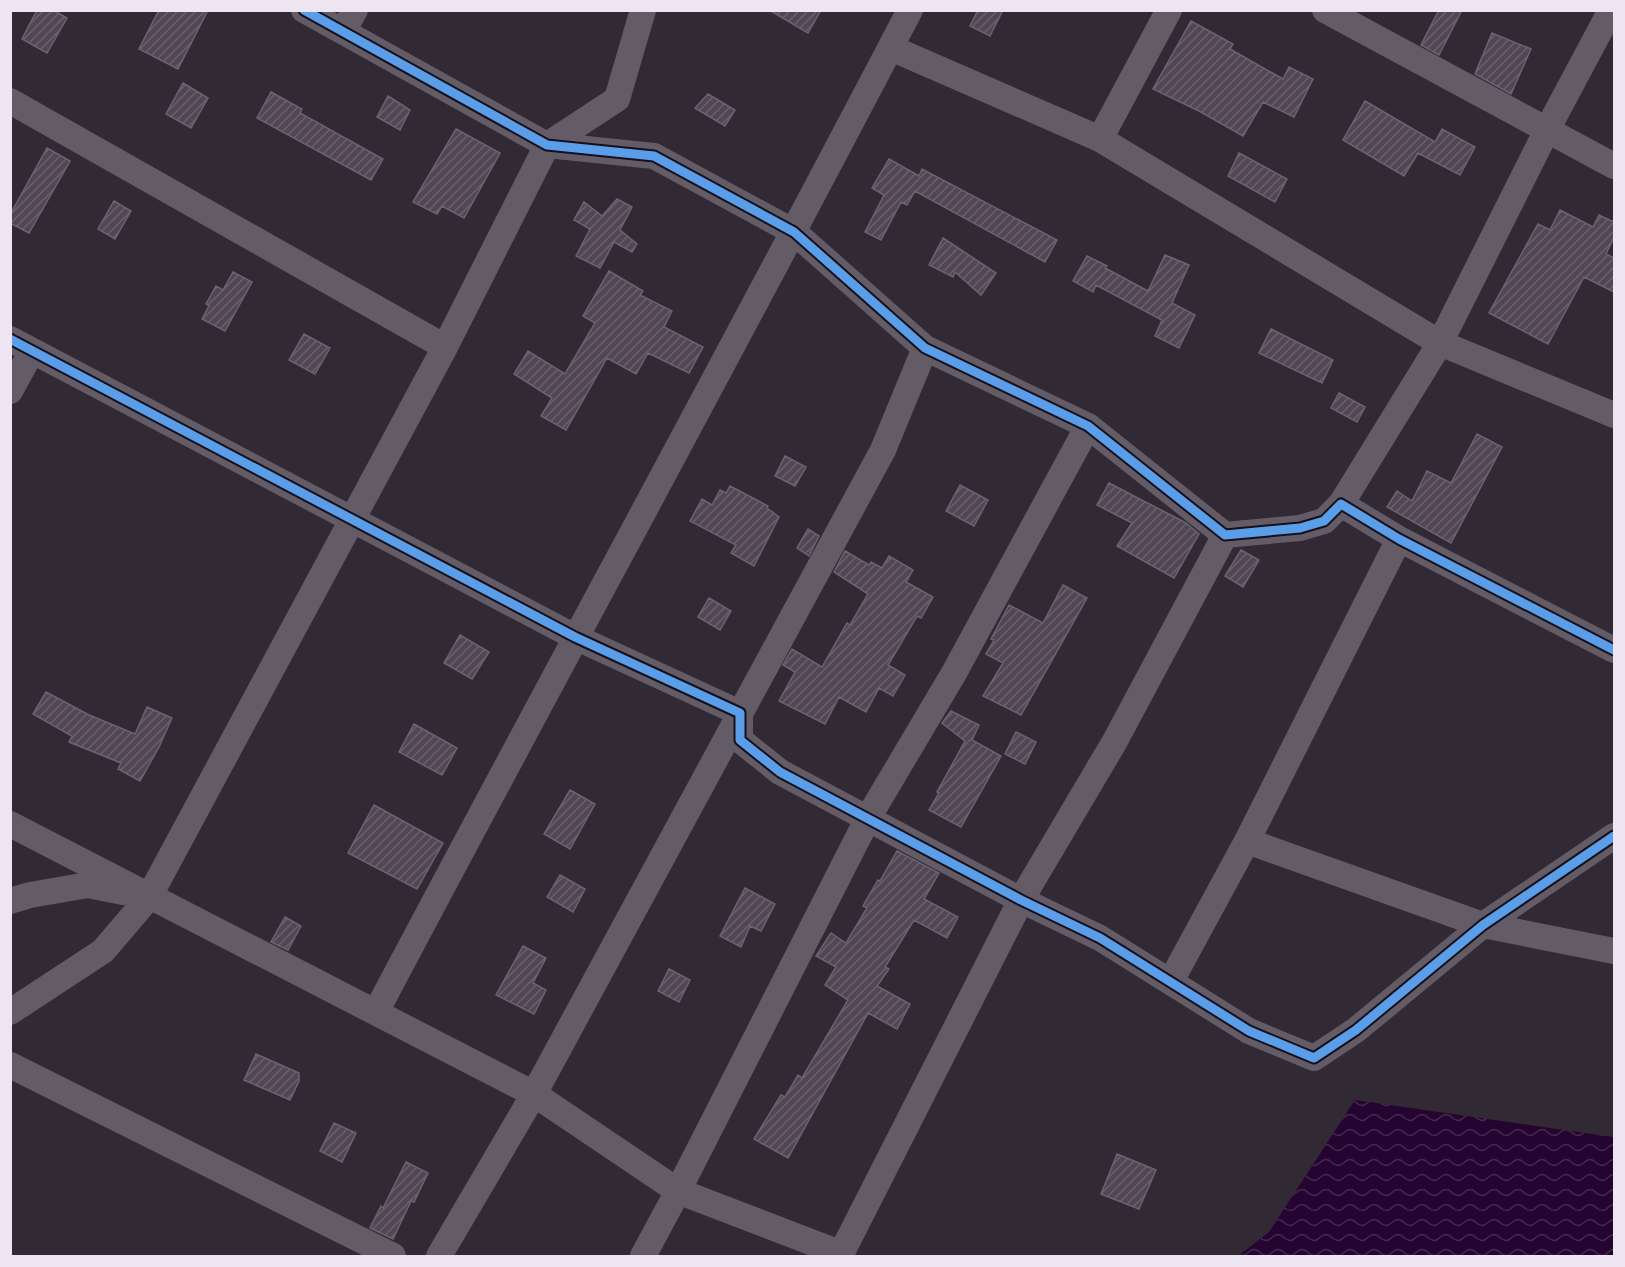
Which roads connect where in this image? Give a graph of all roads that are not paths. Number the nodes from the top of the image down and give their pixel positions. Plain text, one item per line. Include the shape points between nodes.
1 (303, 10) edge
2 (643, 10) edge
3 (910, 10) edge
4 (1169, 10) edge
5 (1324, 10) edge
6 (1611, 10) edge
7 (349, 21) edge
8 (891, 48) junction
9 (10, 101) edge
10 (1547, 130) junction
11 (1100, 139) junction
12 (547, 146) junction
13 (1614, 166) edge
14 (794, 232) junction
15 (1440, 343) junction
16 (21, 345) edge
17 (445, 346) junction
18 (925, 348) junction
19 (10, 391) edge
20 (1614, 415) edge
21 (1088, 426) junction
22 (1341, 504) junction
23 (353, 521) junction
24 (1225, 535) junction
25 (1399, 539) junction
26 (575, 637) junction
27 (1614, 650) edge
28 (740, 713) junction
29 (868, 818) junction
30 (10, 824) edge
31 (1614, 836) edge
32 (1247, 841) junction
33 (149, 897) junction
34 (10, 900) edge
35 (1021, 900) junction
36 (1483, 924) junction
37 (1614, 951) edge
38 (1171, 981) junction
39 (10, 1012) edge
40 (376, 1012) junction
41 (10, 1065) edge
42 (534, 1094) junction
43 (678, 1191) junction
44 (841, 1255) edge
45 (393, 1257) edge
46 (439, 1257) edge
47 (643, 1257) edge

1 - 7 street
2 - 12 street via 617,99
3 - 8 street
4 - 11 street
5 - 10 street
6 - 10 street
7 - 12 street
8 - 11 street
8 - 14 street
9 - 17 street
10 - 13 street
10 - 15 street
11 - 15 street
12 - 14 street via 654,156
12 - 17 street
14 - 18 street
14 - 26 street
15 - 20 street
15 - 22 street
16 - 19 street
16 - 23 street
17 - 23 street
18 - 21 street
18 - 28 street via 883,450
21 - 24 street
21 - 29 street via 954,673
22 - 24 street via 1324,521 1300,528
22 - 25 street
23 - 26 street
23 - 33 street
24 - 35 street via 1115,741
25 - 27 street
25 - 32 street
26 - 28 street
26 - 40 street
28 - 29 street via 740,740 780,772
28 - 42 street
29 - 35 street
29 - 43 street
30 - 33 street
31 - 36 street
32 - 36 street
32 - 38 street
33 - 34 street via 88,885
33 - 39 street via 103,951
33 - 40 street
35 - 38 street via 1100,938
35 - 44 street
36 - 37 street
36 - 38 street via 1356,1030 1314,1058 1249,1031
40 - 42 street
41 - 45 street
42 - 43 street
42 - 46 street
43 - 44 street
43 - 47 street

